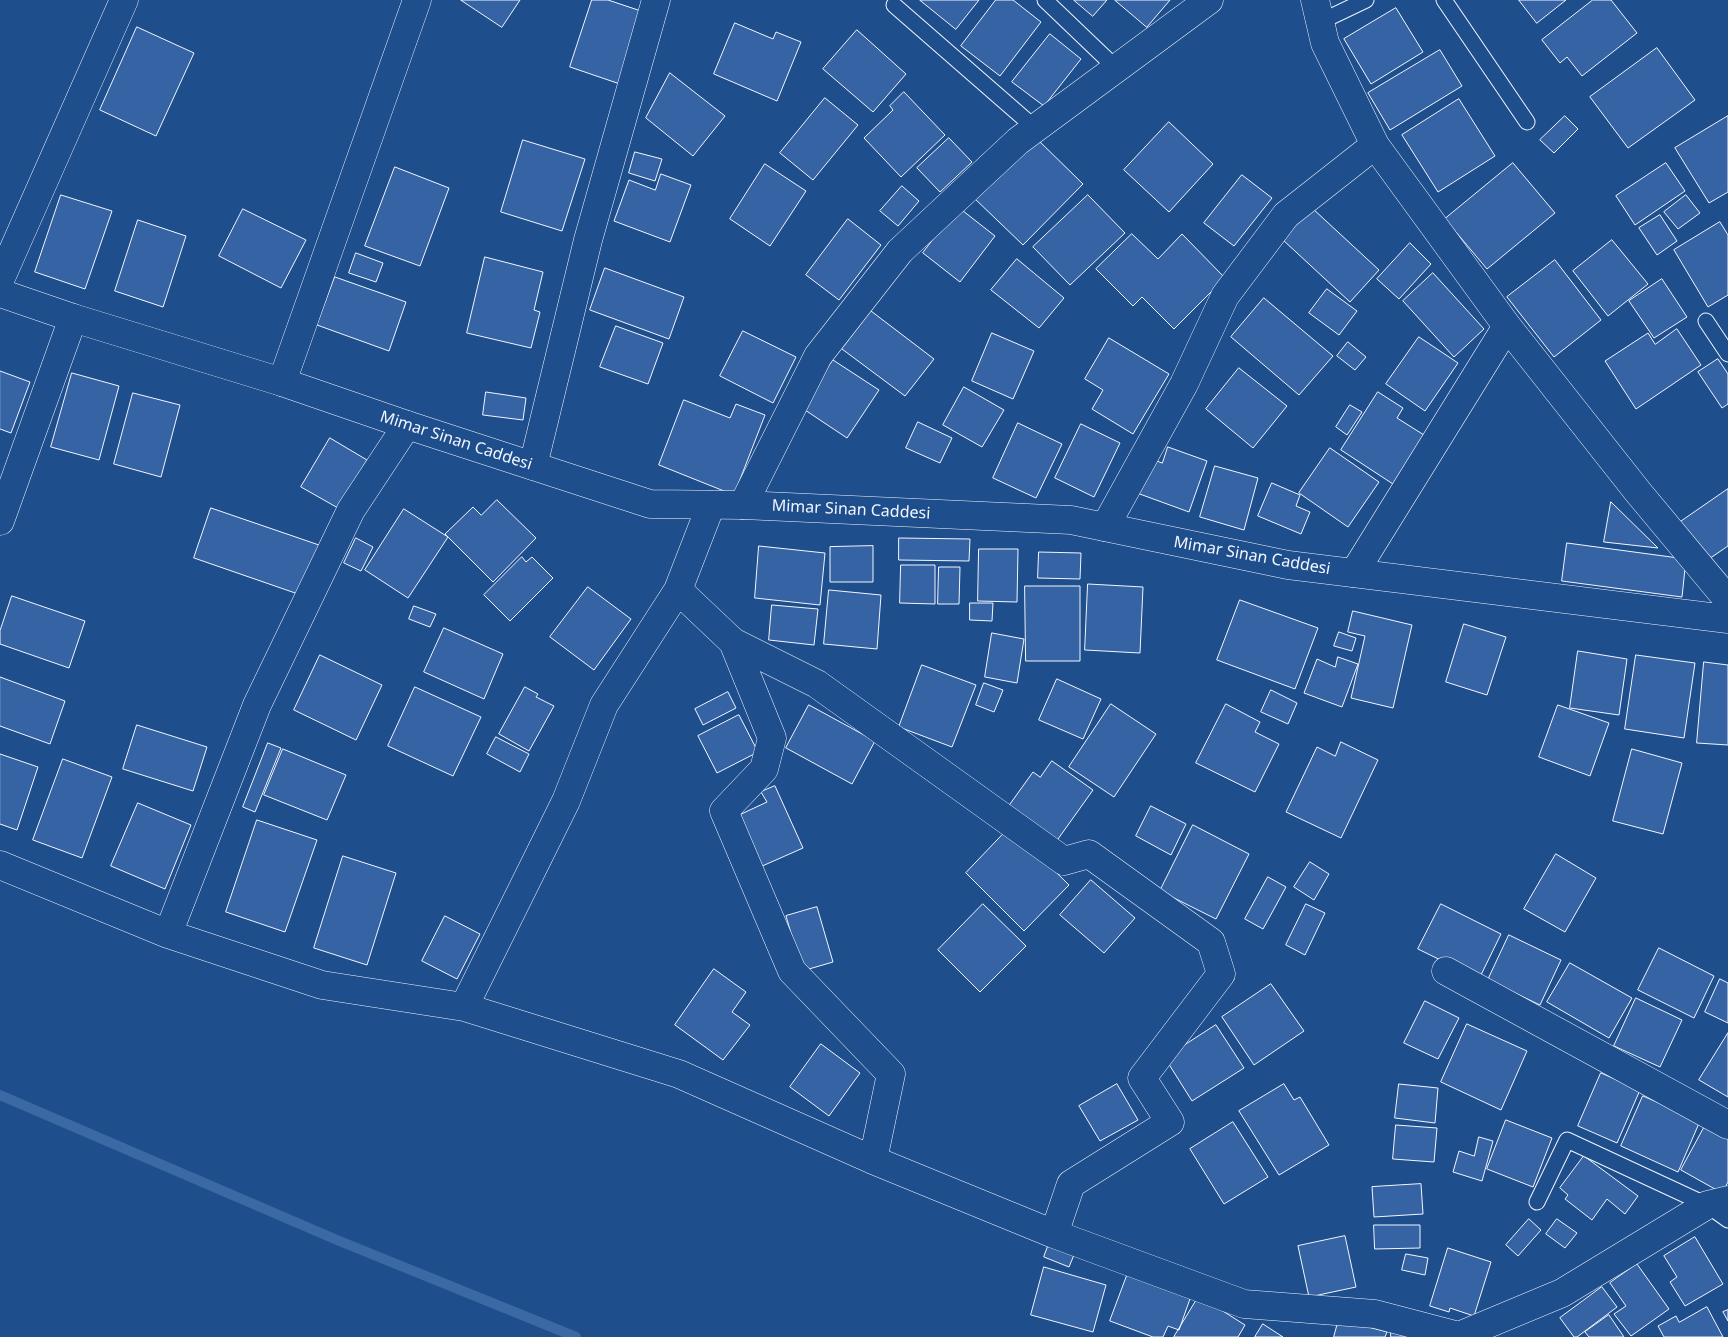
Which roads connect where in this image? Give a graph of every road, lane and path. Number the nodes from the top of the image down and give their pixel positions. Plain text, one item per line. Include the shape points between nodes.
1 (124, 0) edge
2 (417, 0) edge
3 (656, 0) edge
4 (1045, 0) edge
5 (1209, 0) edge
6 (1366, 0) edge
7 (1444, 0) edge
8 (894, 5) dead end
9 (1318, 11) edge
10 (1116, 68) junction
11 (1527, 122) dead end
12 (1035, 128) junction
13 (1375, 145) junction
14 (0, 280) edge
15 (0, 293) edge
16 (73, 318) junction
17 (1706, 321) dead end
18 (1507, 326) junction
19 (1728, 354) edge
20 (282, 382) junction
21 (407, 425) junction
22 (533, 466) junction
23 (711, 505) junction
24 (743, 505) junction
25 (0, 521) edge
26 (1105, 527) junction
27 (1354, 573) junction
28 (678, 590) junction
29 (1728, 600) edge
30 (1728, 619) edge
31 (733, 642) junction
32 (0, 865) edge
33 (168, 934) junction
34 (1446, 971) dead end
35 (464, 1007) junction
36 (1728, 1125) edge
37 (874, 1160) junction
38 (1537, 1202) dead end
39 (1721, 1208) edge
40 (1054, 1234) junction

1 - 14 street
2 - 20 street
3 - 22 street via 588,240
4 - 10 lane
5 - 10 street
6 - 9 lane
7 - 11 lane
8 - 12 lane
9 - 13 street via 1325,43
10 - 12 street
12 - 24 street via 900,251 818,356
13 - 18 street
13 - 26 street via 1286,215 1225,296 1184,384
15 - 16 street, Mimar Sinan Caddesi
16 - 20 street, Mimar Sinan Caddesi
16 - 25 street
17 - 19 lane
18 - 27 street
18 - 29 street
20 - 21 street, Mimar Sinan Caddesi
21 - 22 street, Mimar Sinan Caddesi
21 - 33 street via 351,510 257,705
22 - 23 street, Mimar Sinan Caddesi via 650,504
23 - 24 street, Mimar Sinan Caddesi
23 - 28 street
24 - 26 street, Mimar Sinan Caddesi via 1070,520
26 - 27 street, Mimar Sinan Caddesi via 1288,566
27 - 30 street, Mimar Sinan Caddesi
28 - 31 street
28 - 35 street via 604,705 566,801
31 - 37 street via 772,738 764,770 724,811 792,971 890,1074
31 - 40 street via 817,684 1064,861 1090,854 1211,942 1221,974 1142,1078 1170,1122 1072,1184
32 - 33 street
33 - 35 street via 322,986
34 - 36 street
35 - 37 street via 679,1074
37 - 40 street
38 - 39 lane via 1567,1140
39 - 40 street via 1562,1293 1459,1336 1375,1314 1244,1304

